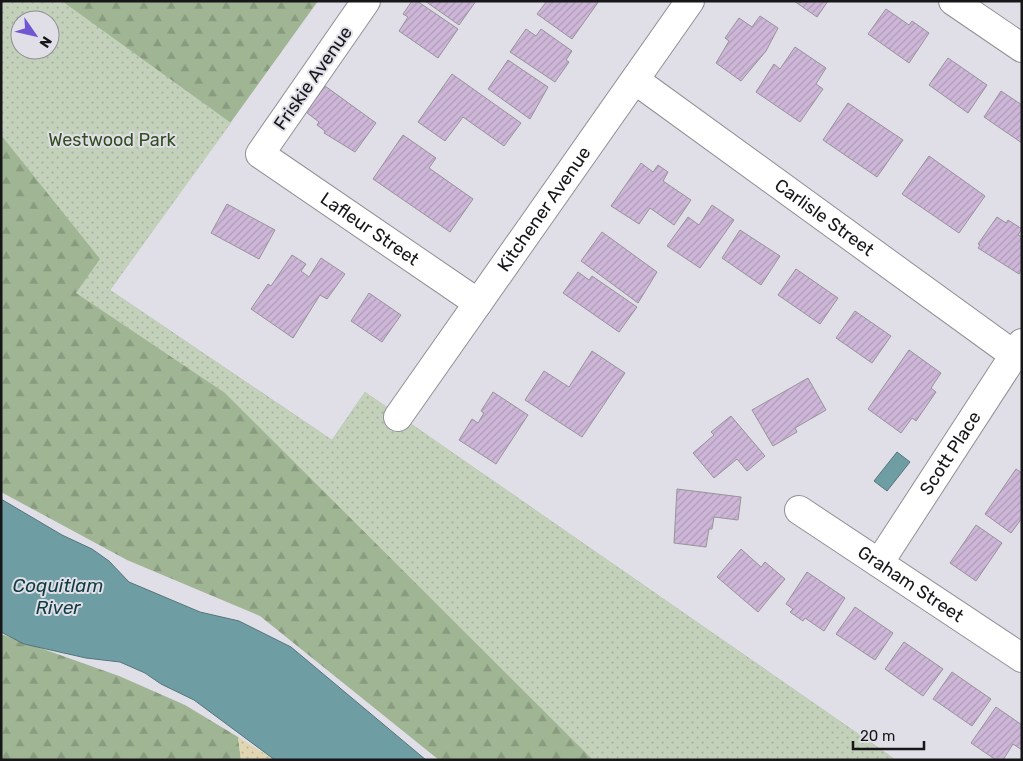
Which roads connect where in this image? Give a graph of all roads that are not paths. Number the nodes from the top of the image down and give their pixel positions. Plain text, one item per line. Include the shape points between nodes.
1 (366, 1) edge
2 (690, 1) edge
3 (953, 1) edge
4 (1022, 48) edge
5 (635, 80) junction
6 (260, 154) joint
7 (478, 303) junction
8 (1018, 349) edge
9 (398, 417) dead end
10 (799, 510) dead end
11 (879, 563) junction
12 (1022, 658) edge

1 - 6 street, Friskie Avenue
2 - 5 street, Kitchener Avenue
3 - 4 street
5 - 7 street, Kitchener Avenue
5 - 8 street, Carlisle Street
6 - 7 street, Lafleur Street
7 - 9 street, Kitchener Avenue
8 - 11 street, Scott Place
10 - 11 street, Graham Street
11 - 12 street, Graham Street

